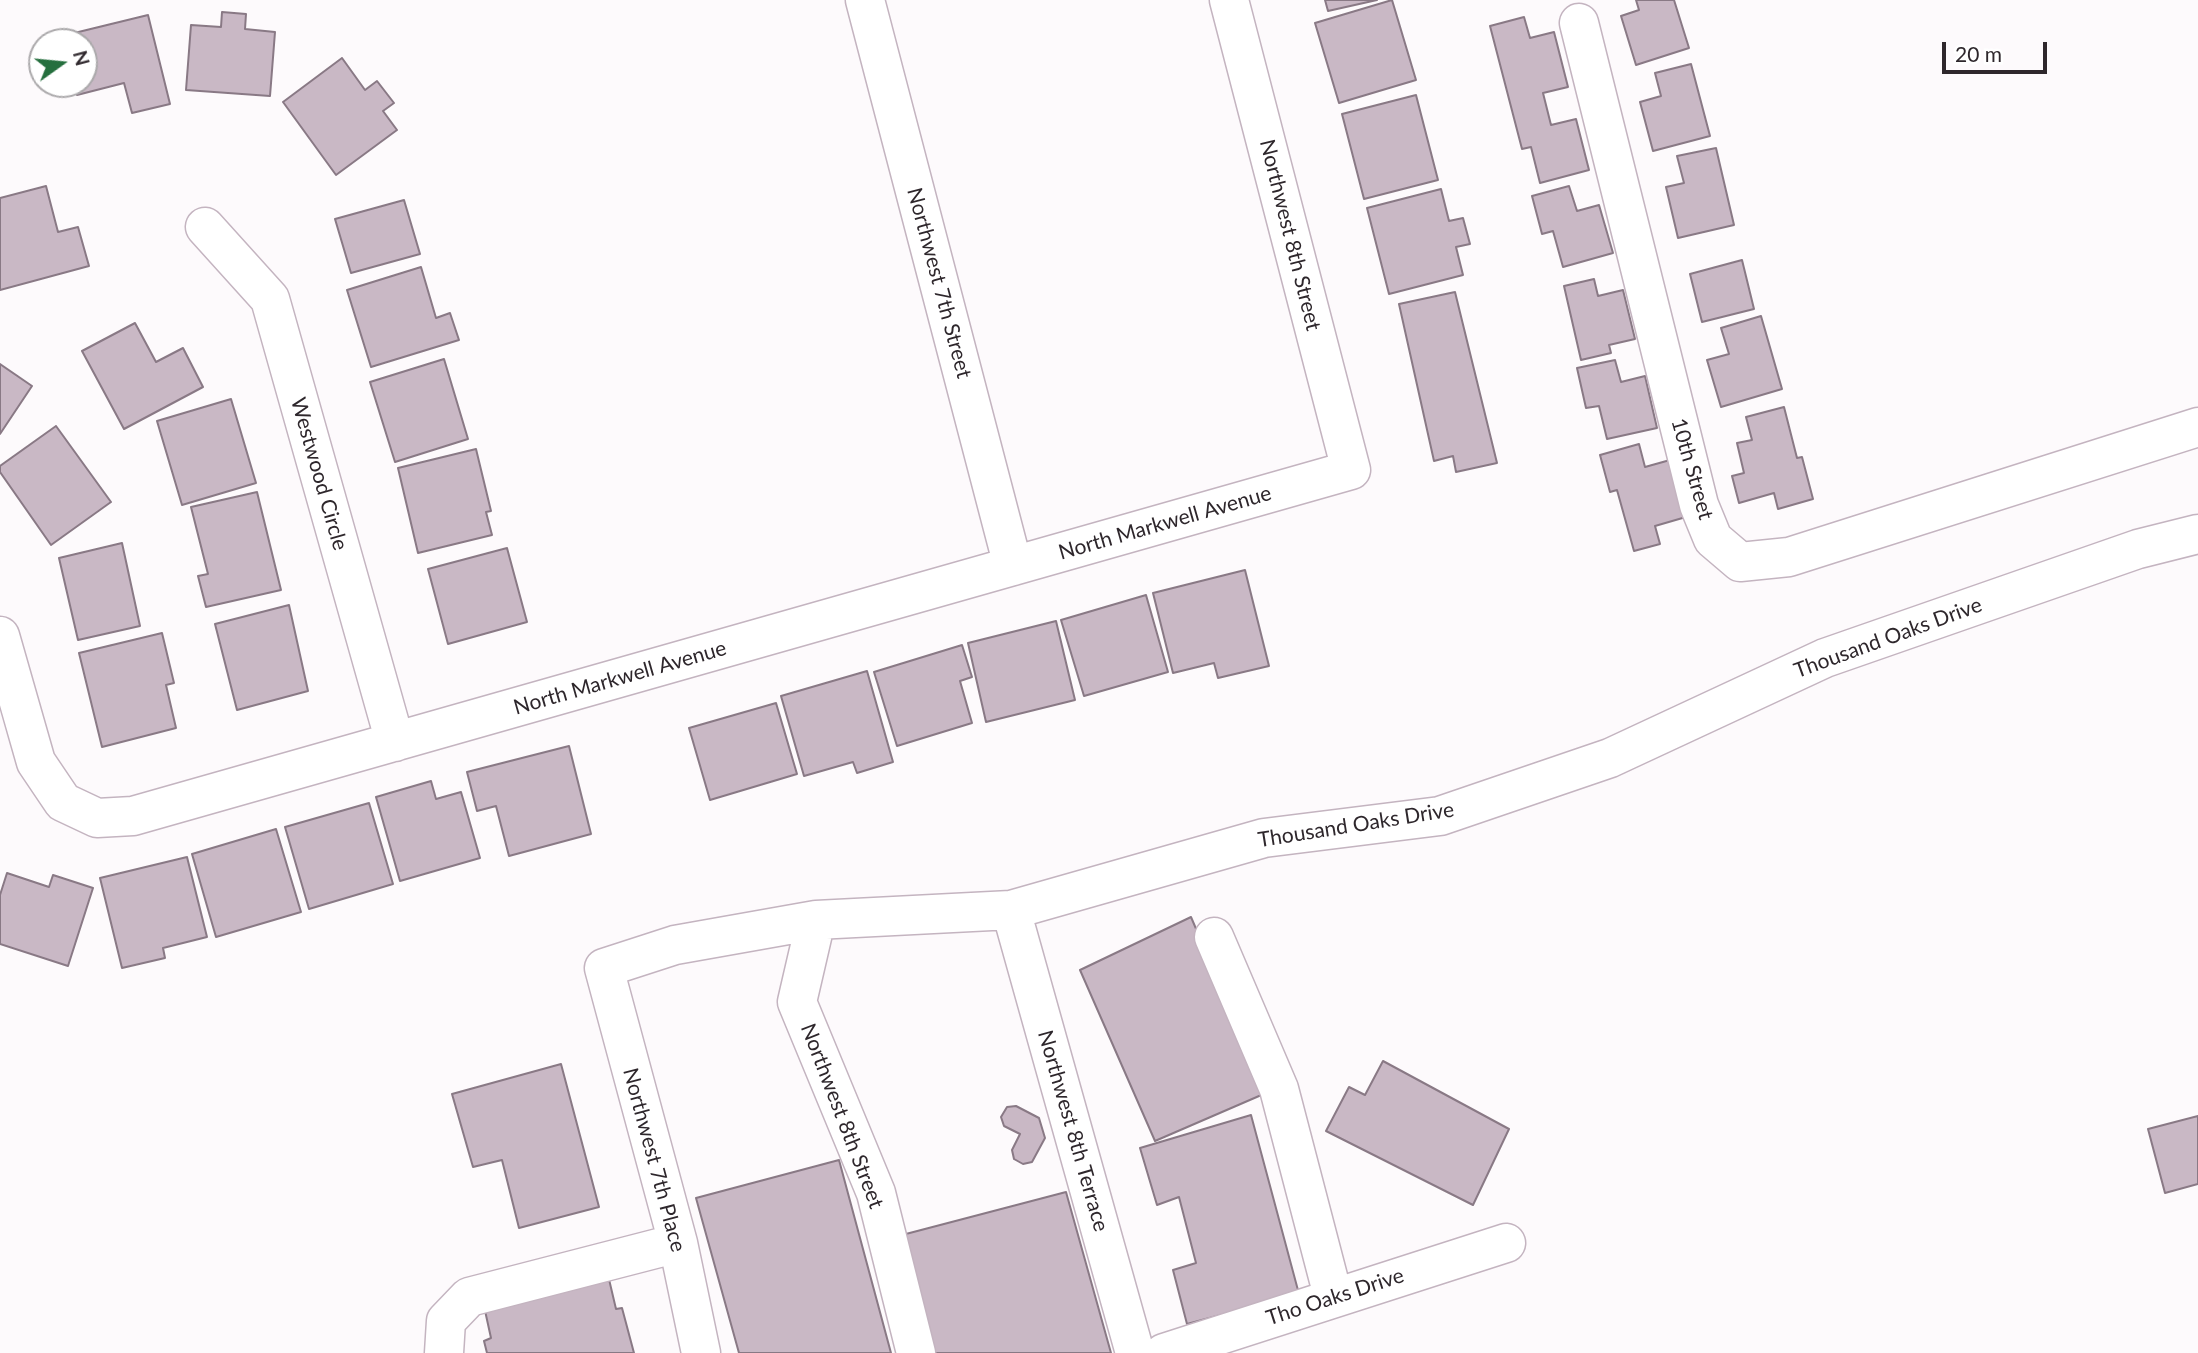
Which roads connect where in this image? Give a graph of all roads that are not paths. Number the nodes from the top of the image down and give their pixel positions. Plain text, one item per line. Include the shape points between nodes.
1 (865, 0) edge
2 (1230, 0) edge
3 (1578, 23) dead end
4 (205, 227) dead end
5 (2198, 428) edge
6 (1351, 470) joint
7 (2198, 534) edge
8 (1013, 566) junction
9 (0, 636) edge
10 (395, 742) junction
11 (1012, 910) junction
12 (816, 920) junction
13 (1214, 937) dead end
14 (604, 968) joint
15 (678, 1243) junction
16 (1506, 1243) dead end
17 (1333, 1296) junction
18 (444, 1353) edge
19 (701, 1353) edge
20 (916, 1353) edge
21 (1135, 1353) edge
22 (1164, 1353) edge

1 - 8 street, Northwest 7th Street
2 - 6 street, Northwest 8th Street
3 - 5 street, 10th Street via 1699,505 1713,539 1740,562 1789,557
4 - 10 street, Westwood Circle via 270,299
6 - 8 street, North Markwell Avenue
7 - 11 street, Thousand Oaks Drive via 2138,549 1825,658 1610,758 1440,816 1264,838
8 - 10 street, North Markwell Avenue
9 - 10 street, North Markwell Avenue via 36,762 63,802 97,818 133,816
11 - 12 street, Thousand Oaks Drive
11 - 21 street, Northwest 8th Terrace
12 - 14 street, Thousand Oaks Drive via 675,945
12 - 20 street, Northwest 8th Street via 797,1002 876,1193
13 - 17 street via 1279,1089
14 - 15 street, Northwest 7th Place
15 - 18 street via 469,1297 446,1321
15 - 19 street, Northwest 7th Place
16 - 17 street, Tho Oaks Drive
17 - 22 street, Tho Oaks Drive

